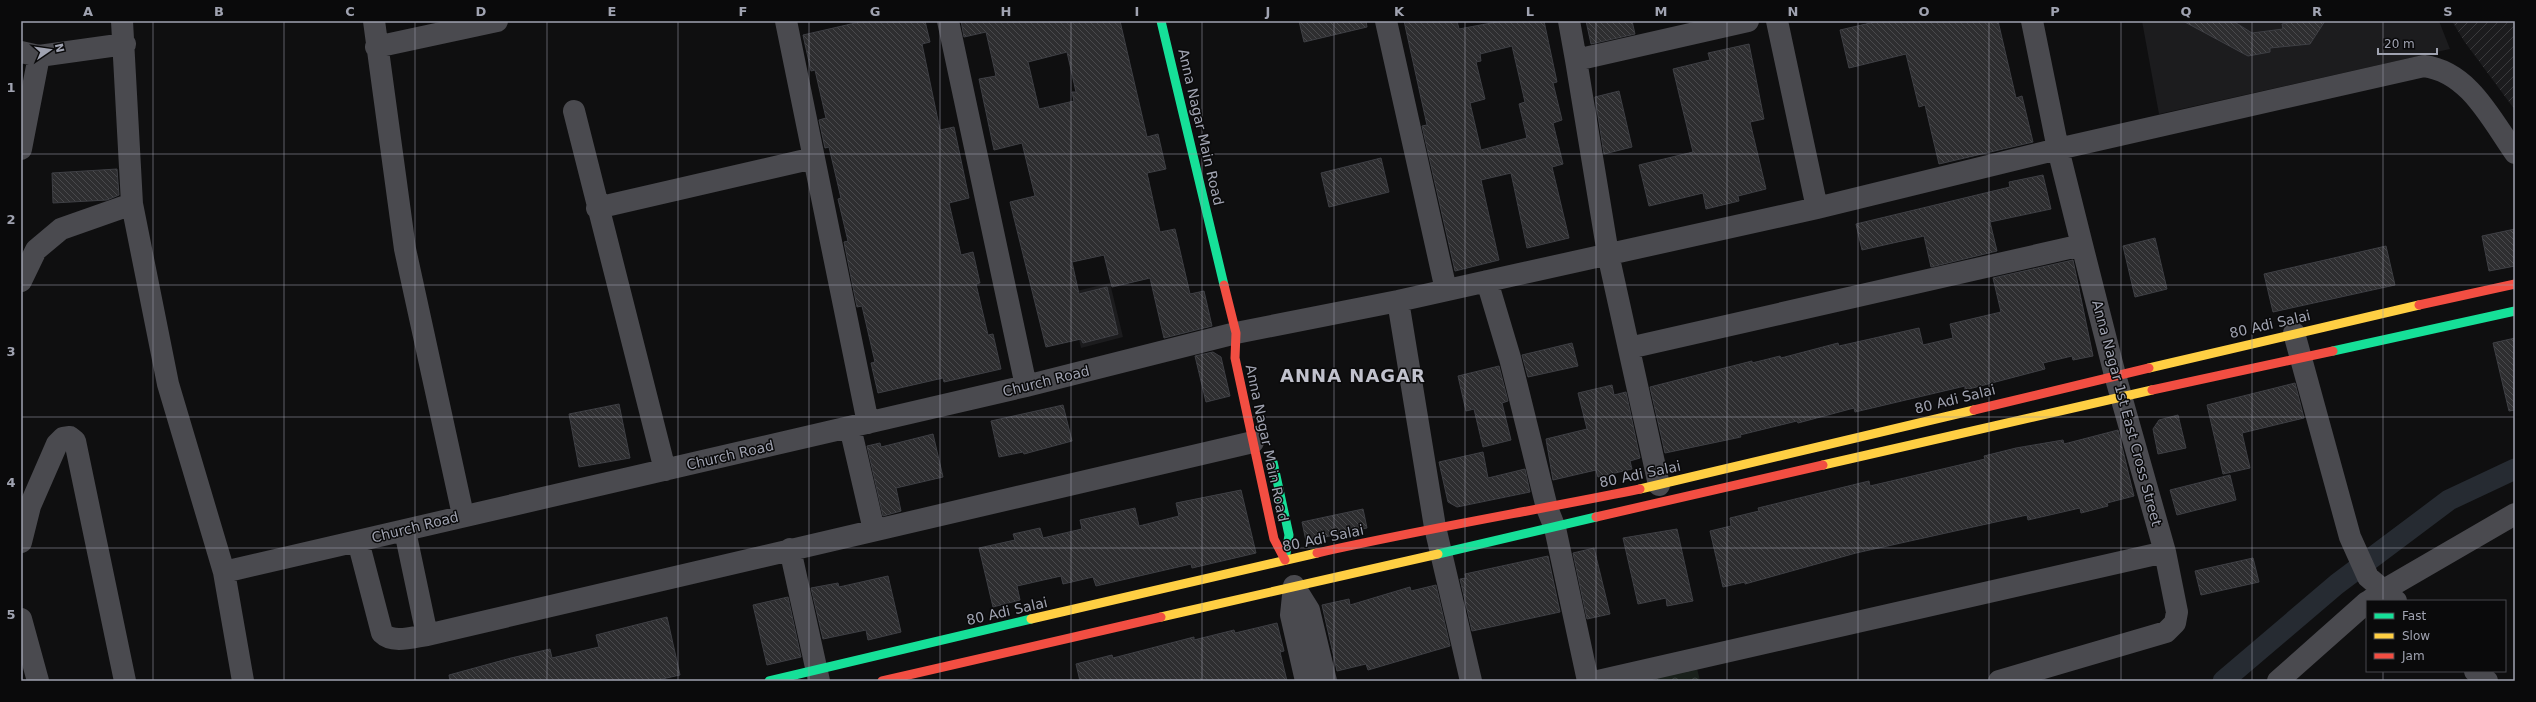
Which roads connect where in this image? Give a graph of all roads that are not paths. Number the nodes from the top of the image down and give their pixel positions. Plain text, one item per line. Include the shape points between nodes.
1 (122, 21) edge
2 (374, 21) edge
3 (497, 21) edge
4 (786, 21) edge
5 (948, 21) edge
6 (1161, 21) edge
7 (1386, 21) edge
8 (1569, 21) edge
9 (1748, 21) edge
10 (1777, 21) edge
11 (2032, 21) edge
12 (125, 44) junction
13 (376, 47) junction
14 (30, 54) edge
15 (1576, 60) junction
16 (574, 111) dead end
17 (21, 149) edge
18 (2058, 149) junction
19 (2515, 153) edge
20 (814, 158) junction
21 (132, 204) junction
22 (598, 208) junction
23 (1817, 208) junction
24 (2082, 244) junction
25 (1608, 254) junction
26 (21, 281) edge
27 (1487, 281) junction
28 (2515, 284) edge
29 (1446, 290) junction
30 (1398, 301) junction
31 (2515, 311) edge
32 (2294, 332) junction
33 (1241, 342) junction
34 (1629, 348) junction
35 (2301, 357) junction
36 (2115, 375) junction
37 (1026, 386) junction
38 (2122, 397) junction
39 (859, 425) junction
40 (1262, 447) junction
41 (665, 470) junction
42 (1660, 485) junction
43 (2515, 514) edge
44 (463, 515) junction
45 (1551, 518) junction
46 (1435, 527) junction
47 (874, 530) junction
48 (405, 532) junction
49 (358, 541) junction
50 (21, 542) edge
51 (790, 550) junction
52 (1440, 552) junction
53 (2165, 552) junction
54 (1285, 560) junction
55 (224, 572) junction
56 (1294, 586) junction
57 (2377, 594) edge
58 (2366, 604) edge
59 (21, 619) edge
60 (427, 635) junction
61 (2476, 672) edge
62 (818, 676) edge
63 (38, 681) edge
64 (124, 681) edge
65 (243, 681) edge
66 (769, 681) edge
67 (882, 681) edge
68 (1306, 681) edge
69 (1326, 681) edge
70 (1471, 681) edge
71 (1588, 681) edge
72 (1598, 681) edge
73 (1998, 681) edge
74 (2278, 681) edge
75 (2487, 681) edge

1 - 12 street
2 - 13 street
3 - 13 street
4 - 20 street
5 - 37 street
6 - 33 main road, Anna Nagar Main Road
7 - 29 street
8 - 15 street
9 - 15 street
10 - 23 street
11 - 18 street, Anna Nagar 1st East Cross Street
12 - 14 street
12 - 21 street
13 - 44 street via 405,249
14 - 17 street
15 - 25 street
16 - 22 street
18 - 19 street, Church Road via 2424,66 2440,68 2462,82
18 - 23 street, Church Road
18 - 24 street, Anna Nagar 1st East Cross Street
20 - 22 street
20 - 39 street
21 - 26 street via 61,229 36,250
21 - 55 street via 168,384
22 - 41 street
23 - 25 street, Church Road
24 - 34 street
24 - 36 street, Anna Nagar 1st East Cross Street
25 - 27 street, Church Road
25 - 34 street
27 - 29 street, Church Road
27 - 45 street via 1510,358
28 - 32 main road, 80 Adi Salai
29 - 30 street, Church Road
30 - 33 street, Church Road
30 - 46 street
31 - 35 main road, 80 Adi Salai
32 - 35 street
32 - 36 main road, 80 Adi Salai
33 - 37 street, Church Road
33 - 40 main road, Anna Nagar Main Road via 1235,358
34 - 42 street
35 - 38 main road, 80 Adi Salai
35 - 57 street via 2350,537
36 - 38 street, Anna Nagar 1st East Cross Street
36 - 42 main road, 80 Adi Salai
37 - 39 street, Church Road
38 - 45 main road, 80 Adi Salai
38 - 53 street, Anna Nagar 1st East Cross Street
39 - 41 street, Church Road
39 - 47 street
40 - 47 street
40 - 54 main road, Anna Nagar Main Road via 1274,539
40 - 54 main road, Anna Nagar Main Road via 1289,535
41 - 44 street, Church Road
42 - 45 main road, 80 Adi Salai
43 - 57 street
44 - 48 street, Church Road
45 - 46 main road, 80 Adi Salai
45 - 52 main road, 80 Adi Salai
45 - 71 street
46 - 52 street
46 - 54 main road, 80 Adi Salai
47 - 51 street
48 - 49 street, Church Road
48 - 60 street
49 - 55 street, Church Road
49 - 60 street via 382,632 390,639
50 - 64 street via 30,506 57,444 70,436 75,441
51 - 60 street
51 - 62 street
52 - 56 main road, 80 Adi Salai
52 - 70 street
53 - 72 street
53 - 73 street, Anna Nagar 1st East Cross Street via 2177,612 2175,623 2166,632
54 - 56 street
54 - 62 main road, 80 Adi Salai
55 - 65 street
56 - 67 main road, 80 Adi Salai
56 - 68 street via 1291,615
56 - 69 street via 1309,610
58 - 74 street
59 - 63 street
61 - 75 street
62 - 66 main road, 80 Adi Salai

